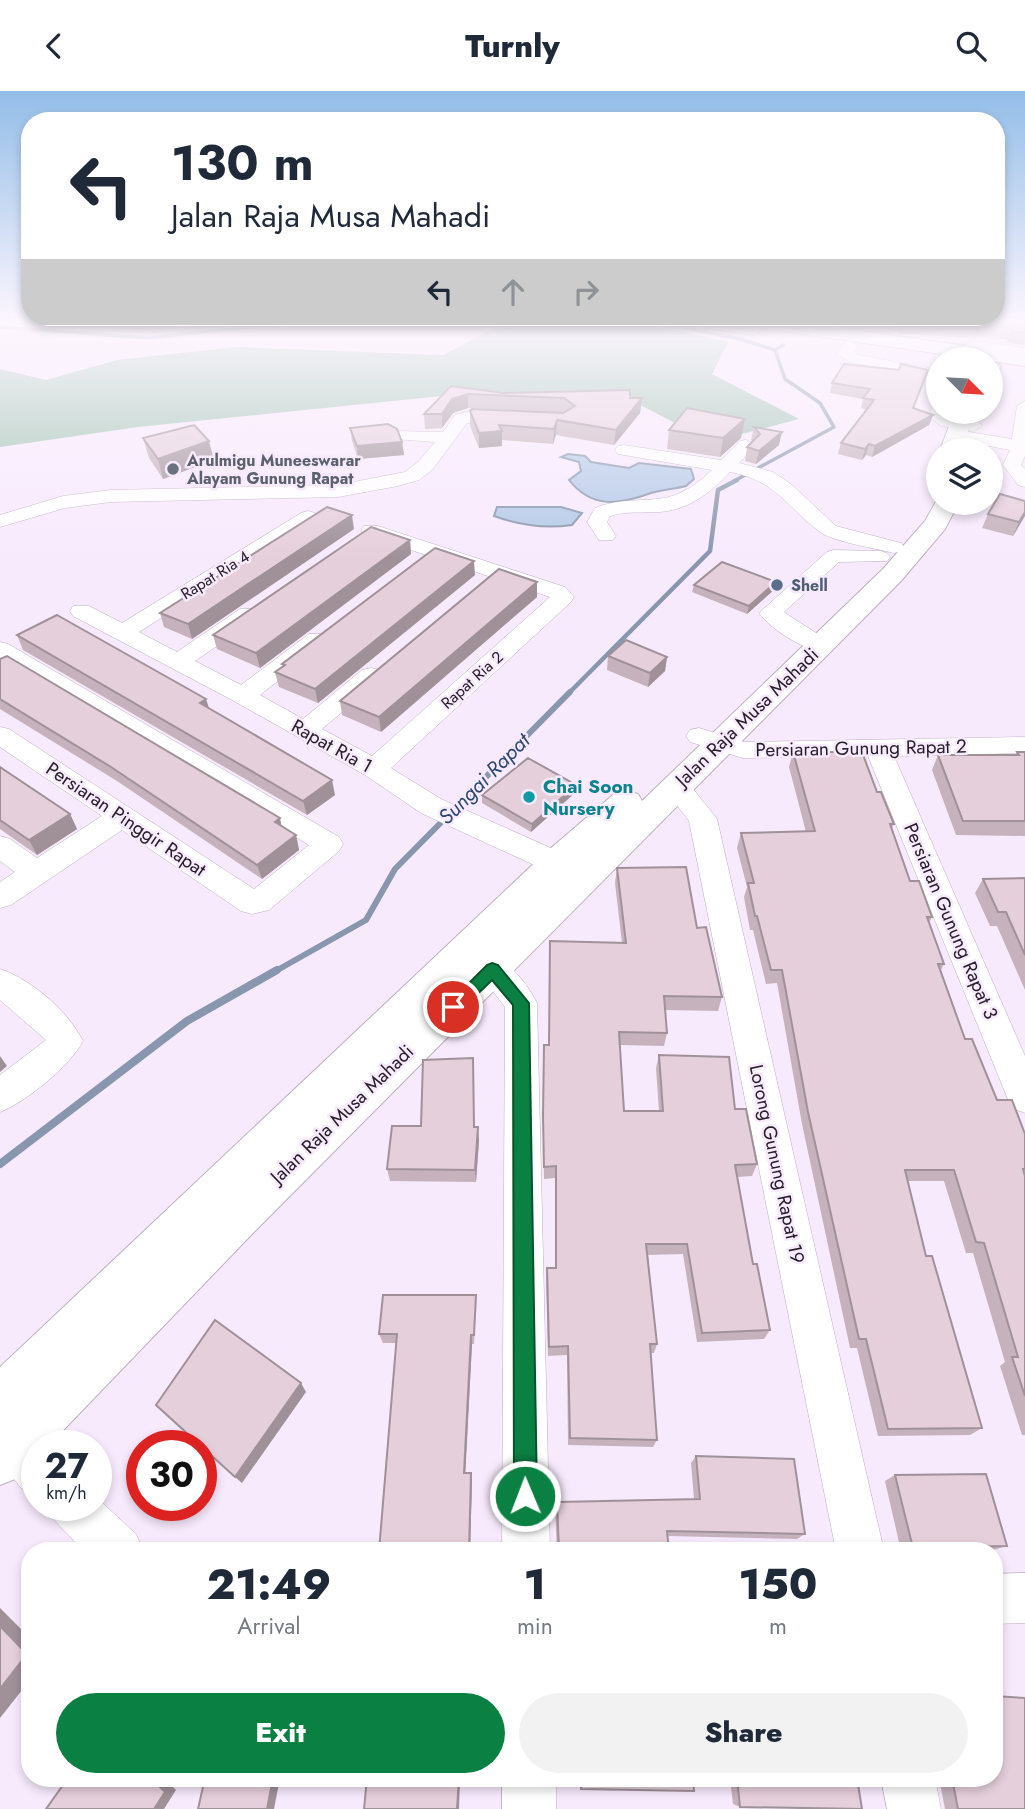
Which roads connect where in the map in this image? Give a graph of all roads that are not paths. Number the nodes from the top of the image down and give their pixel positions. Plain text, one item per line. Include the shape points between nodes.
1 (1024, 418) edge
2 (537, 419) edge
3 (966, 430) edge
4 (400, 435) edge
5 (448, 437) junction
6 (746, 445) edge
7 (624, 450) dead end
8 (1022, 452) edge
9 (1003, 454) edge
10 (724, 467) junction
11 (1025, 481) edge
12 (926, 504) edge
13 (940, 515) edge
14 (308, 517) edge
15 (0, 521) edge
16 (606, 536) dead end
17 (359, 538) edge
18 (433, 551) junction
19 (894, 555) junction
20 (412, 567) edge
21 (496, 572) junction
22 (475, 589) edge
23 (268, 600) edge
24 (81, 611) dead end
25 (338, 623) edge
26 (122, 633) junction
27 (812, 641) junction
28 (0, 649) edge
29 (390, 660) edge
30 (177, 663) junction
31 (243, 696) junction
32 (305, 730) junction
33 (0, 735) edge
34 (709, 741) junction
35 (1025, 745) edge
36 (877, 746) junction
37 (374, 769) junction
38 (676, 786) junction
39 (122, 817) junction
40 (0, 846) edge
41 (571, 870) junction
42 (36, 873) junction
43 (0, 897) edge
44 (492, 969) junction
45 (0, 982) edge
46 (0, 1095) edge
47 (1025, 1097) edge
48 (10, 1447) edge
49 (88, 1521) edge
50 (110, 1542) edge
51 (526, 1542) edge
52 (858, 1542) edge
53 (1025, 1598) edge
54 (1003, 1599) edge
55 (529, 1787) edge
56 (910, 1787) edge
57 (529, 1809) edge
58 (915, 1809) edge

1 - 8 street
2 - 5 street via 468,416
3 - 8 street
4 - 5 street
5 - 15 street via 412,476 338,491 111,496 63,502
6 - 10 street
7 - 10 street
8 - 9 street
8 - 11 street via 1012,465
10 - 16 street via 685,500 595,510
10 - 19 street via 754,472 785,489 829,530
12 - 19 main road, Jalan Raja Musa Mahadi
13 - 19 main road, Jalan Raja Musa Mahadi via 936,524
14 - 26 street, Rapat Ria 4
17 - 18 street via 372,530
18 - 20 street
18 - 21 street
19 - 27 main road, Jalan Raja Musa Mahadi
19 - 27 street via 834,556 770,613
21 - 22 street
21 - 37 street, Rapat Ria 2 via 564,597
23 - 30 street
24 - 26 street, Rapat Ria 1
25 - 31 street
26 - 30 street, Rapat Ria 1
27 - 34 main road, Jalan Raja Musa Mahadi
28 - 39 street, Persiaran Pinggir Rapat via 329,844 252,903
29 - 32 street
30 - 31 street, Rapat Ria 1
31 - 32 street, Rapat Ria 1
32 - 37 street, Rapat Ria 1
33 - 39 street, Persiaran Pinggir Rapat
34 - 36 street, Persiaran Gunung Rapat 2 via 743,750
34 - 38 main road, Jalan Raja Musa Mahadi
34 - 41 main road, Jalan Raja Musa Mahadi
35 - 36 street, Persiaran Gunung Rapat 2
36 - 47 street, Persiaran Gunung Rapat 3
37 - 41 street, Rapat Ria 1 via 431,806
38 - 41 main road, Jalan Raja Musa Mahadi
38 - 52 street, Lorong Gunung Rapat 19 via 704,819
39 - 42 street
40 - 42 street
41 - 44 main road, Jalan Raja Musa Mahadi
41 - 48 main road, Jalan Raja Musa Mahadi
42 - 43 street
44 - 48 main road, Jalan Raja Musa Mahadi via 236,1217
44 - 51 street via 521,1003
45 - 46 street via 66,1041
49 - 50 street
53 - 54 street
55 - 57 street
56 - 58 street

